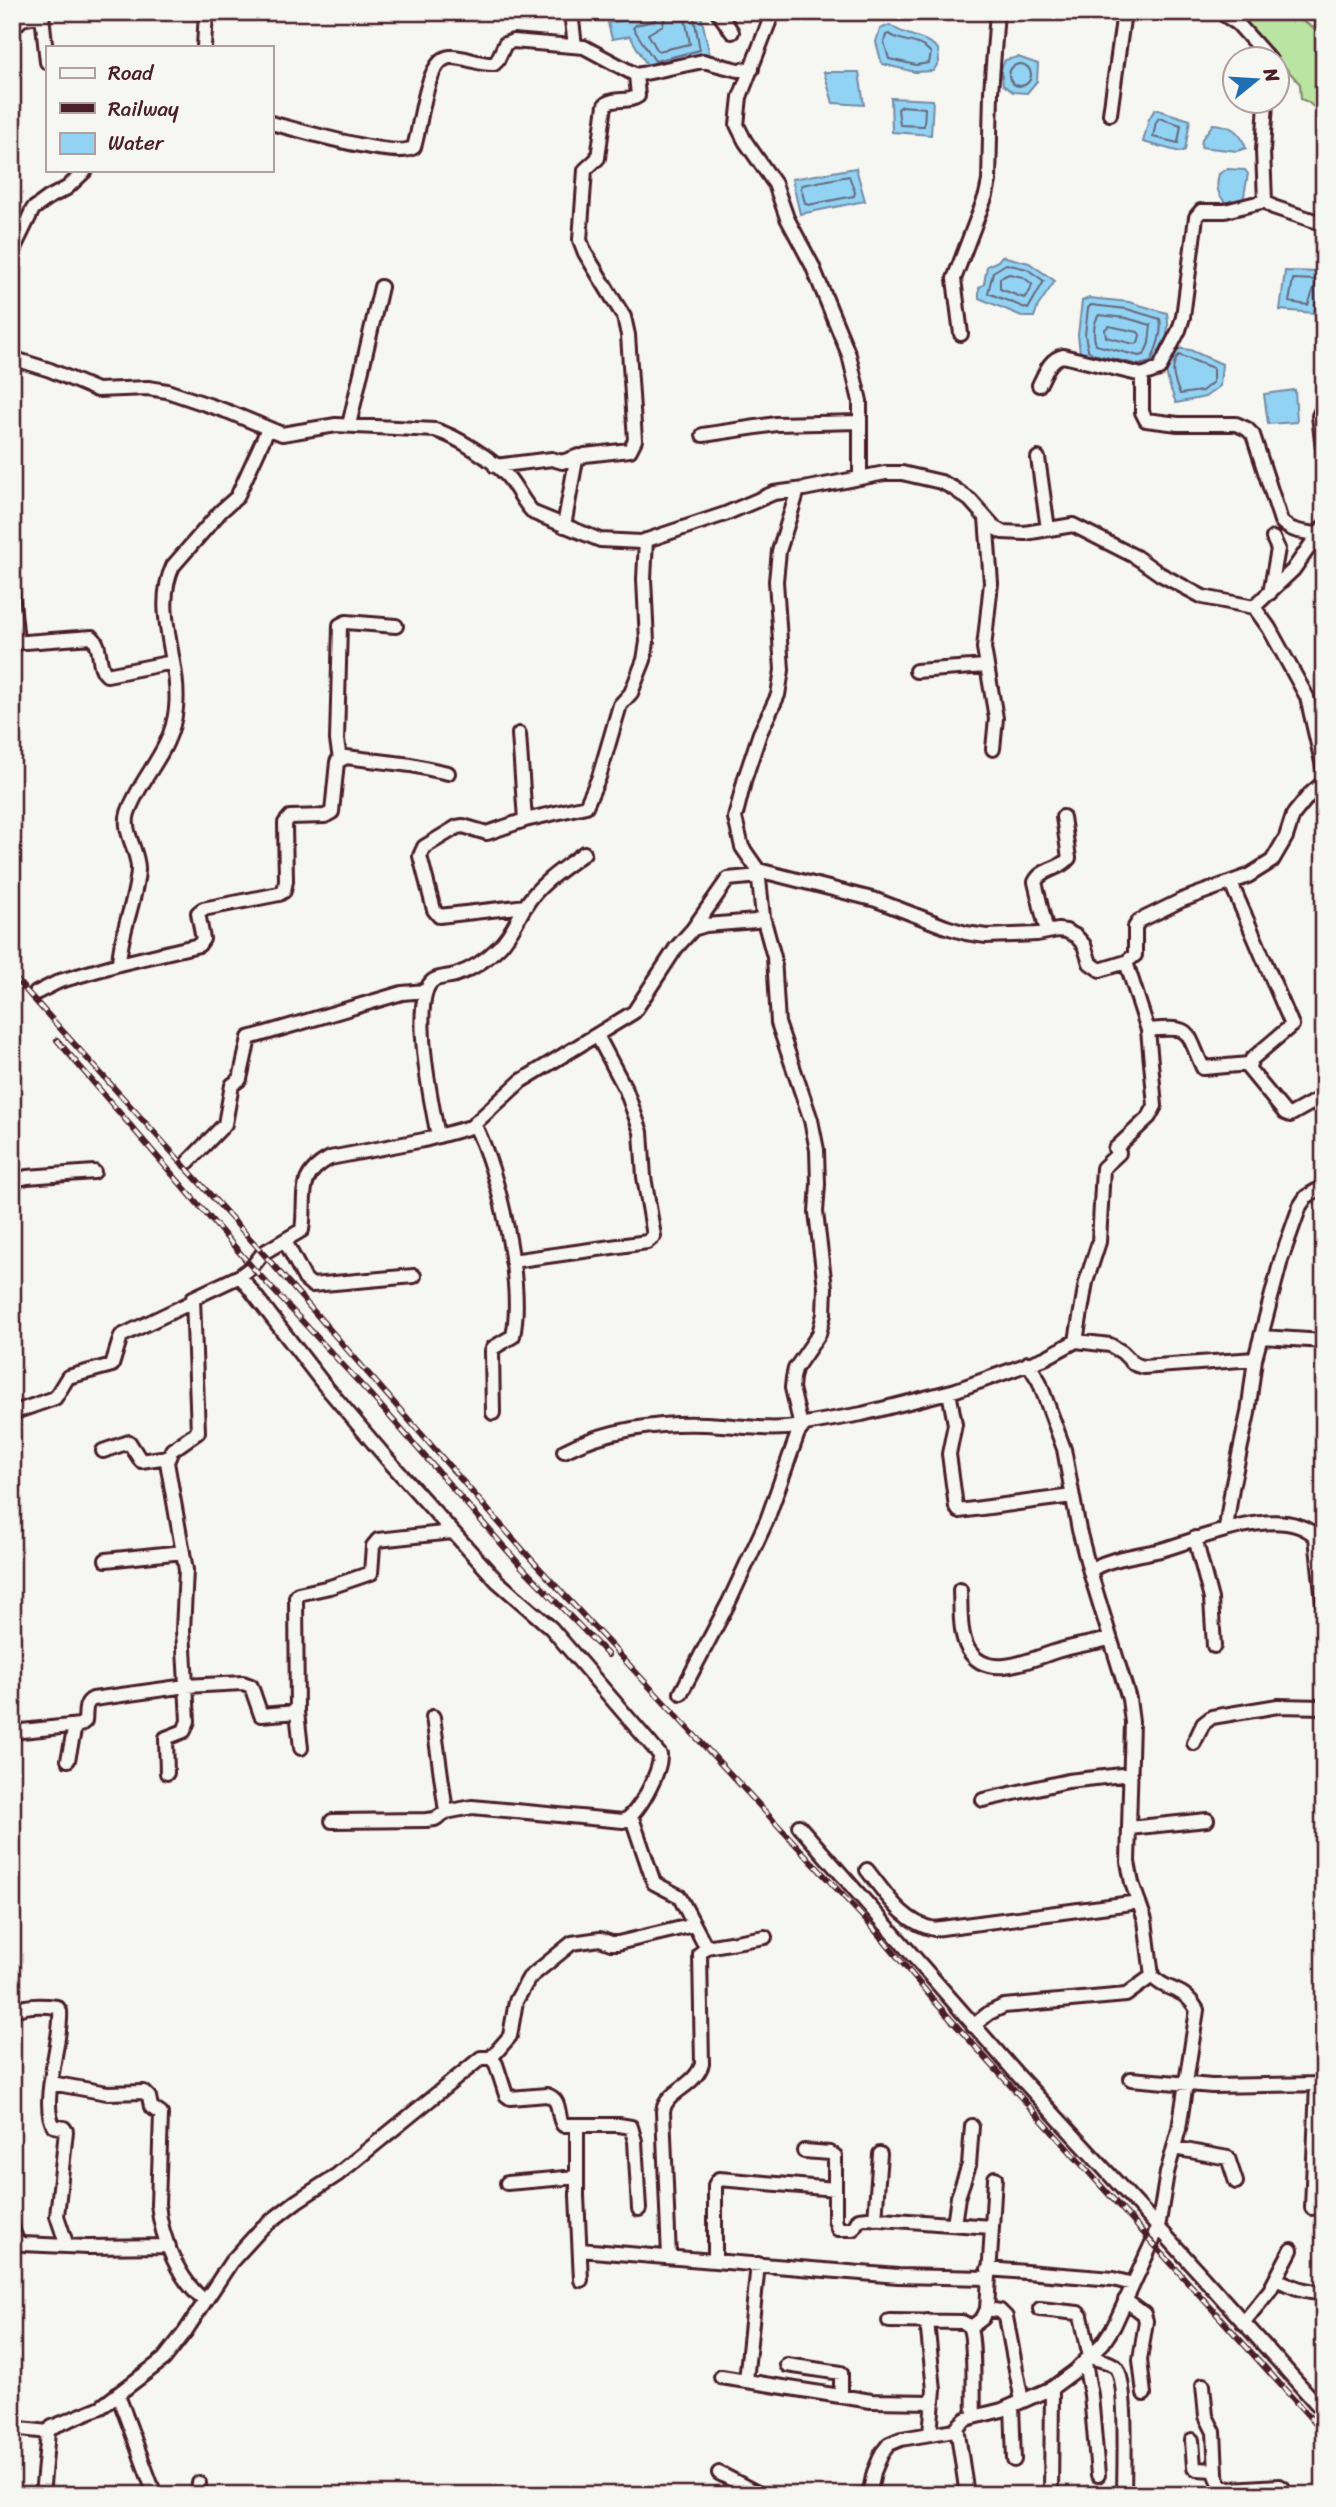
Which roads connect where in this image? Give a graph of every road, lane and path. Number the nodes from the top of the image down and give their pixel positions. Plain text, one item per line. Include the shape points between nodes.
1 (206, 12) edge
2 (571, 12) edge
3 (718, 12) edge
4 (773, 12) edge
5 (997, 12) edge
6 (1124, 12) edge
7 (1220, 13) edge
8 (12, 29) edge
9 (732, 32) dead end
10 (204, 46) edge
11 (575, 46) junction
12 (1258, 46) edge
13 (46, 53) edge
14 (752, 69) junction
15 (636, 75) junction
16 (1110, 114) dead end
17 (1265, 116) edge
18 (273, 124) edge
19 (84, 172) edge
20 (1265, 201) junction
21 (1324, 225) edge
22 (12, 251) edge
23 (381, 287) dead end
24 (961, 334) dead end
25 (12, 358) edge
26 (1142, 375) junction
27 (1039, 385) dead end
28 (1324, 405) edge
29 (860, 422) junction
30 (349, 425) junction
31 (268, 429) junction
32 (703, 435) dead end
33 (579, 456) junction
34 (1038, 458) dead end
35 (1324, 458) edge
36 (495, 466) junction
37 (860, 477) junction
38 (798, 490) junction
39 (986, 518) junction
40 (564, 526) junction
41 (1048, 529) junction
42 (1321, 530) edge
43 (1273, 538) dead end
44 (646, 540) junction
45 (12, 593) edge
46 (1270, 593) junction
47 (1254, 607) junction
48 (396, 626) dead end
49 (15, 642) edge
50 (173, 662) junction
51 (986, 666) junction
52 (916, 671) dead end
53 (519, 734) dead end
54 (993, 749) dead end
55 (340, 759) junction
56 (1324, 771) edge
57 (448, 773) dead end
58 (1324, 782) edge
59 (1063, 817) dead end
60 (525, 821) junction
61 (584, 853) dead end
62 (759, 873) junction
63 (1231, 883) junction
64 (526, 906) junction
65 (762, 917) junction
66 (693, 929) junction
67 (1047, 932) junction
68 (1126, 962) junction
69 (120, 964) junction
70 (426, 991) junction
71 (36, 993) dead end
72 (1148, 1030) junction
73 (601, 1043) junction
74 (1250, 1069) junction
75 (1324, 1097) edge
76 (476, 1129) junction
77 (439, 1136) junction
78 (188, 1162) dead end
79 (94, 1172) dead end
80 (12, 1181) edge
81 (1324, 1186) edge
82 (285, 1241) junction
83 (512, 1261) junction
84 (240, 1276) junction
85 (414, 1276) dead end
86 (192, 1303) junction
87 (1261, 1337) junction
88 (1076, 1341) junction
89 (1324, 1341) edge
90 (1255, 1359) junction
91 (1028, 1363) junction
92 (949, 1392) junction
93 (12, 1413) edge
94 (493, 1413) dead end
95 (801, 1426) junction
96 (103, 1451) dead end
97 (564, 1451) dead end
98 (168, 1457) junction
99 (1072, 1496) junction
100 (1226, 1528) junction
101 (452, 1532) junction
102 (1320, 1537) edge
103 (1195, 1538) junction
104 (183, 1552) junction
105 (106, 1560) dead end
106 (1090, 1572) junction
107 (960, 1590) dead end
108 (1324, 1612) edge
109 (1110, 1639) junction
110 (1214, 1646) dead end
111 (186, 1686) junction
112 (681, 1693) dead end
113 (1324, 1707) edge
114 (297, 1712) junction
115 (433, 1717) dead end
116 (75, 1726) junction
117 (12, 1732) edge
118 (1195, 1744) dead end
119 (301, 1748) dead end
120 (68, 1760) dead end
121 (167, 1773) dead end
122 (1131, 1774) junction
123 (983, 1800) dead end
124 (446, 1812) junction
125 (632, 1818) junction
126 (1207, 1820) dead end
127 (332, 1821) dead end
128 (799, 1826) dead end
129 (1129, 1828) junction
130 (867, 1870) dead end
131 (1139, 1902) junction
132 (694, 1925) junction
133 (765, 1937) dead end
134 (706, 1947) junction
135 (1152, 1976) junction
136 (12, 2011) edge
137 (974, 2026) junction
138 (491, 2058) junction
139 (1131, 2079) dead end
140 (51, 2083) junction
141 (1184, 2084) junction
142 (1320, 2084) edge
143 (578, 2126) junction
144 (972, 2126) dead end
145 (1174, 2148) junction
146 (804, 2151) dead end
147 (880, 2154) dead end
148 (578, 2177) junction
149 (995, 2178) dead end
150 (1237, 2182) dead end
151 (507, 2183) dead end
152 (835, 2189) junction
153 (1312, 2208) dead end
154 (639, 2209) dead end
155 (875, 2218) junction
156 (954, 2224) junction
157 (992, 2227) junction
158 (1157, 2227) junction
159 (12, 2228) edge
160 (66, 2246) junction
161 (169, 2246) junction
162 (580, 2250) junction
163 (1291, 2250) dead end
164 (669, 2257) junction
165 (715, 2262) junction
166 (758, 2264) junction
167 (988, 2273) junction
168 (1276, 2279) junction
169 (581, 2280) dead end
170 (1133, 2284) junction
171 (1324, 2291) edge
172 (1125, 2300) junction
173 (205, 2301) junction
174 (987, 2309) junction
175 (1040, 2309) dead end
176 (889, 2321) dead end
177 (927, 2321) junction
178 (1243, 2323) junction
179 (970, 2328) junction
180 (1087, 2360) junction
181 (787, 2365) dead end
182 (720, 2377) dead end
183 (746, 2381) junction
184 (1203, 2385) dead end
185 (1052, 2388) junction
186 (1144, 2394) dead end
187 (118, 2395) junction
188 (841, 2396) junction
189 (933, 2402) junction
190 (1017, 2404) junction
191 (1324, 2412) edge
192 (974, 2417) junction
193 (957, 2427) junction
194 (12, 2428) edge
195 (48, 2432) junction
196 (930, 2433) junction
197 (1192, 2440) dead end
198 (1014, 2460) dead end
199 (1216, 2472) junction
200 (719, 2473) dead end
201 (1098, 2475) dead end
202 (1241, 2491) edge
203 (42, 2495) edge
204 (155, 2495) edge
205 (761, 2495) edge
206 (869, 2495) edge
207 (967, 2495) edge
208 (1051, 2495) edge
209 (1124, 2495) edge
210 (1286, 2495) edge

1 - 10 street
2 - 11 street
3 - 9 street
4 - 14 street
5 - 24 street via 989,181 954,279
6 - 16 street
7 - 12 street via 1238,24
8 - 13 street via 22,19 42,15
11 - 15 street
11 - 18 street via 513,41 505,44 494,64 445,58 430,79 417,140 407,152 374,149
14 - 15 street via 738,71 703,61
14 - 29 street via 740,97 737,125 775,184 830,306 857,383
15 - 33 street via 638,96 605,105 598,158 585,170 580,232 585,253 624,317 635,440 630,450
17 - 20 street
19 - 22 street via 33,209
20 - 21 street
20 - 26 street via 1225,211 1201,211 1196,217 1179,330 1160,369
23 - 30 street
25 - 31 street via 97,390 167,391
26 - 27 street via 1063,356 1051,362
26 - 42 street via 1146,420 1236,424 1247,429 1253,435 1281,521 1293,530
28 - 35 street via 1319,416
29 - 32 street via 776,425
29 - 37 street
30 - 31 street via 282,434
30 - 36 street via 435,430
31 - 50 street via 237,497 169,575 166,618
33 - 36 street via 562,462 552,459
33 - 40 street
34 - 41 street
36 - 40 street via 526,506
37 - 38 street
37 - 39 street via 886,472 941,482 970,500
38 - 44 street via 774,493
38 - 62 street via 779,551 776,581 782,670 778,695 745,778 735,818 742,847
39 - 41 street via 1002,532
39 - 51 street via 992,583
40 - 44 street via 600,540
41 - 47 street via 1068,524 1078,527 1203,597
42 - 46 street
43 - 46 street via 1279,549
44 - 60 street via 644,660 631,693 620,705 599,778 586,806
45 - 49 street
46 - 47 street
47 - 56 street via 1307,697
48 - 55 street via 340,625
49 - 50 street via 92,637 107,675
50 - 69 street via 174,724 127,818 138,867
51 - 52 street
51 - 54 street via 996,718
53 - 60 street
55 - 57 street
55 - 69 street via 332,812 290,817 285,823 284,891 203,909 198,914 200,945
58 - 63 street via 1293,816 1272,861
59 - 67 street via 1069,858 1040,874 1035,882
60 - 64 street via 487,833 457,827 424,847 420,856 439,916
61 - 64 street via 550,878
62 - 65 street
62 - 66 street via 728,879
62 - 67 street via 857,894 966,933
63 - 68 street via 1139,921 1135,955
63 - 74 street via 1292,1025
64 - 70 street via 510,934 490,955 457,974 434,980
65 - 66 street
65 - 95 street via 774,957 778,1023 817,1150 816,1212 824,1314 819,1334 793,1378
66 - 73 street via 634,1012
67 - 68 street via 1076,936 1090,963 1100,970
68 - 72 street
69 - 71 street via 60,981
70 - 77 street via 424,1064
70 - 78 street via 402,993 249,1038 240,1079 232,1085 225,1124
72 - 74 street via 1179,1027 1187,1033 1203,1068
72 - 88 street via 1155,1106 1103,1168 1099,1242 1086,1282
73 - 76 street via 521,1081
73 - 83 street via 626,1090 640,1132 654,1236 647,1242
74 - 75 street via 1290,1115
76 - 77 street
76 - 83 street via 502,1209
77 - 82 street via 346,1154 316,1165 306,1179 302,1230
79 - 80 street
81 - 87 street via 1300,1206
82 - 84 street via 263,1253
82 - 85 street via 312,1285
83 - 94 street via 514,1330 509,1340 492,1351
84 - 86 street via 200,1293
84 - 101 street via 321,1382
86 - 93 street via 121,1336 112,1364 68,1377 55,1398
86 - 98 street via 198,1432
87 - 89 street
87 - 90 street
88 - 90 street via 1110,1345 1143,1367
88 - 91 street
90 - 100 street
91 - 92 street
91 - 99 street via 1064,1449
92 - 95 street
92 - 99 street via 955,1424 950,1466 959,1511
95 - 97 street via 781,1430 661,1423
95 - 112 street via 767,1520
96 - 98 street via 130,1442 141,1461
98 - 104 street
99 - 106 street
100 - 102 street via 1285,1523 1300,1525
100 - 103 street
101 - 114 street via 378,1540 373,1546 371,1573 298,1594
101 - 125 street via 551,1628 658,1751 659,1767
102 - 108 street
103 - 106 street via 1100,1564
103 - 110 street via 1211,1599
104 - 105 street
104 - 111 street
106 - 109 street
107 - 109 street via 963,1631 970,1651 998,1666
109 - 122 street via 1129,1699
111 - 114 street via 243,1683 251,1686 261,1715
111 - 116 street via 93,1699 86,1706 83,1724
111 - 121 street via 187,1728 166,1738
113 - 118 street via 1278,1706 1212,1717 1203,1724
114 - 119 street
115 - 124 street
116 - 117 street
116 - 120 street
122 - 123 street via 1068,1781
122 - 129 street
124 - 125 street via 472,1807 624,1821
124 - 127 street via 426,1820
125 - 132 street via 654,1883 679,1896
126 - 129 street
128 - 137 street
129 - 131 street via 1128,1862
130 - 131 street via 902,1913 921,1927 934,1929
131 - 135 street
132 - 134 street
132 - 138 street via 618,1943 594,1939 572,1943 529,1978 516,2001 510,2036
133 - 134 street
134 - 164 street via 700,1954 702,2064 695,2078 668,2098 663,2111
135 - 137 street via 1126,1996 1004,2006
135 - 141 street via 1185,1993 1197,2010
136 - 140 street via 41,2006 60,2011
137 - 158 street
138 - 143 street via 506,2095 553,2097 563,2125
138 - 173 street via 475,2062 337,2175 262,2228 231,2262
139 - 141 street
140 - 160 street via 51,2123 66,2131 57,2216
140 - 161 street via 107,2093 147,2094 151,2107 162,2116 158,2204
141 - 142 street
141 - 145 street
142 - 153 street
143 - 148 street
143 - 154 street via 631,2127
144 - 156 street via 970,2165
145 - 150 street via 1228,2158
145 - 158 street
146 - 152 street via 834,2154
147 - 155 street
148 - 151 street
148 - 162 street
149 - 157 street
152 - 155 street via 838,2229
152 - 165 street via 719,2179 715,2185
155 - 156 street
156 - 157 street
157 - 167 street
158 - 170 street
158 - 178 street
159 - 160 street via 20,2244
160 - 161 street
161 - 173 street via 189,2286
162 - 164 street
162 - 169 street
163 - 168 street
164 - 165 street
165 - 166 street
166 - 167 street via 898,2276
166 - 183 street
167 - 170 street
167 - 174 street
168 - 171 street via 1310,2292
168 - 178 street
170 - 172 street
172 - 180 street via 1114,2326
172 - 186 street via 1144,2314 1146,2321 1140,2360
173 - 187 street via 164,2359
174 - 179 street
174 - 190 street via 1006,2317
175 - 180 street via 1081,2316
176 - 177 street
177 - 179 street via 962,2322
177 - 189 street
178 - 191 street
179 - 192 street
180 - 185 street
180 - 201 street
180 - 209 street via 1111,2364 1120,2376
181 - 188 street via 841,2372
182 - 183 street
183 - 188 street
184 - 199 street
185 - 190 street
185 - 208 street
187 - 195 street
187 - 204 street
188 - 189 street
189 - 196 street
190 - 192 street
190 - 198 street
192 - 193 street
193 - 196 street
193 - 207 street
194 - 195 street
195 - 203 street
196 - 206 street via 889,2444 874,2472
197 - 199 street via 1194,2467
199 - 202 street via 1221,2486
200 - 205 street
202 - 210 street via 1279,2486

